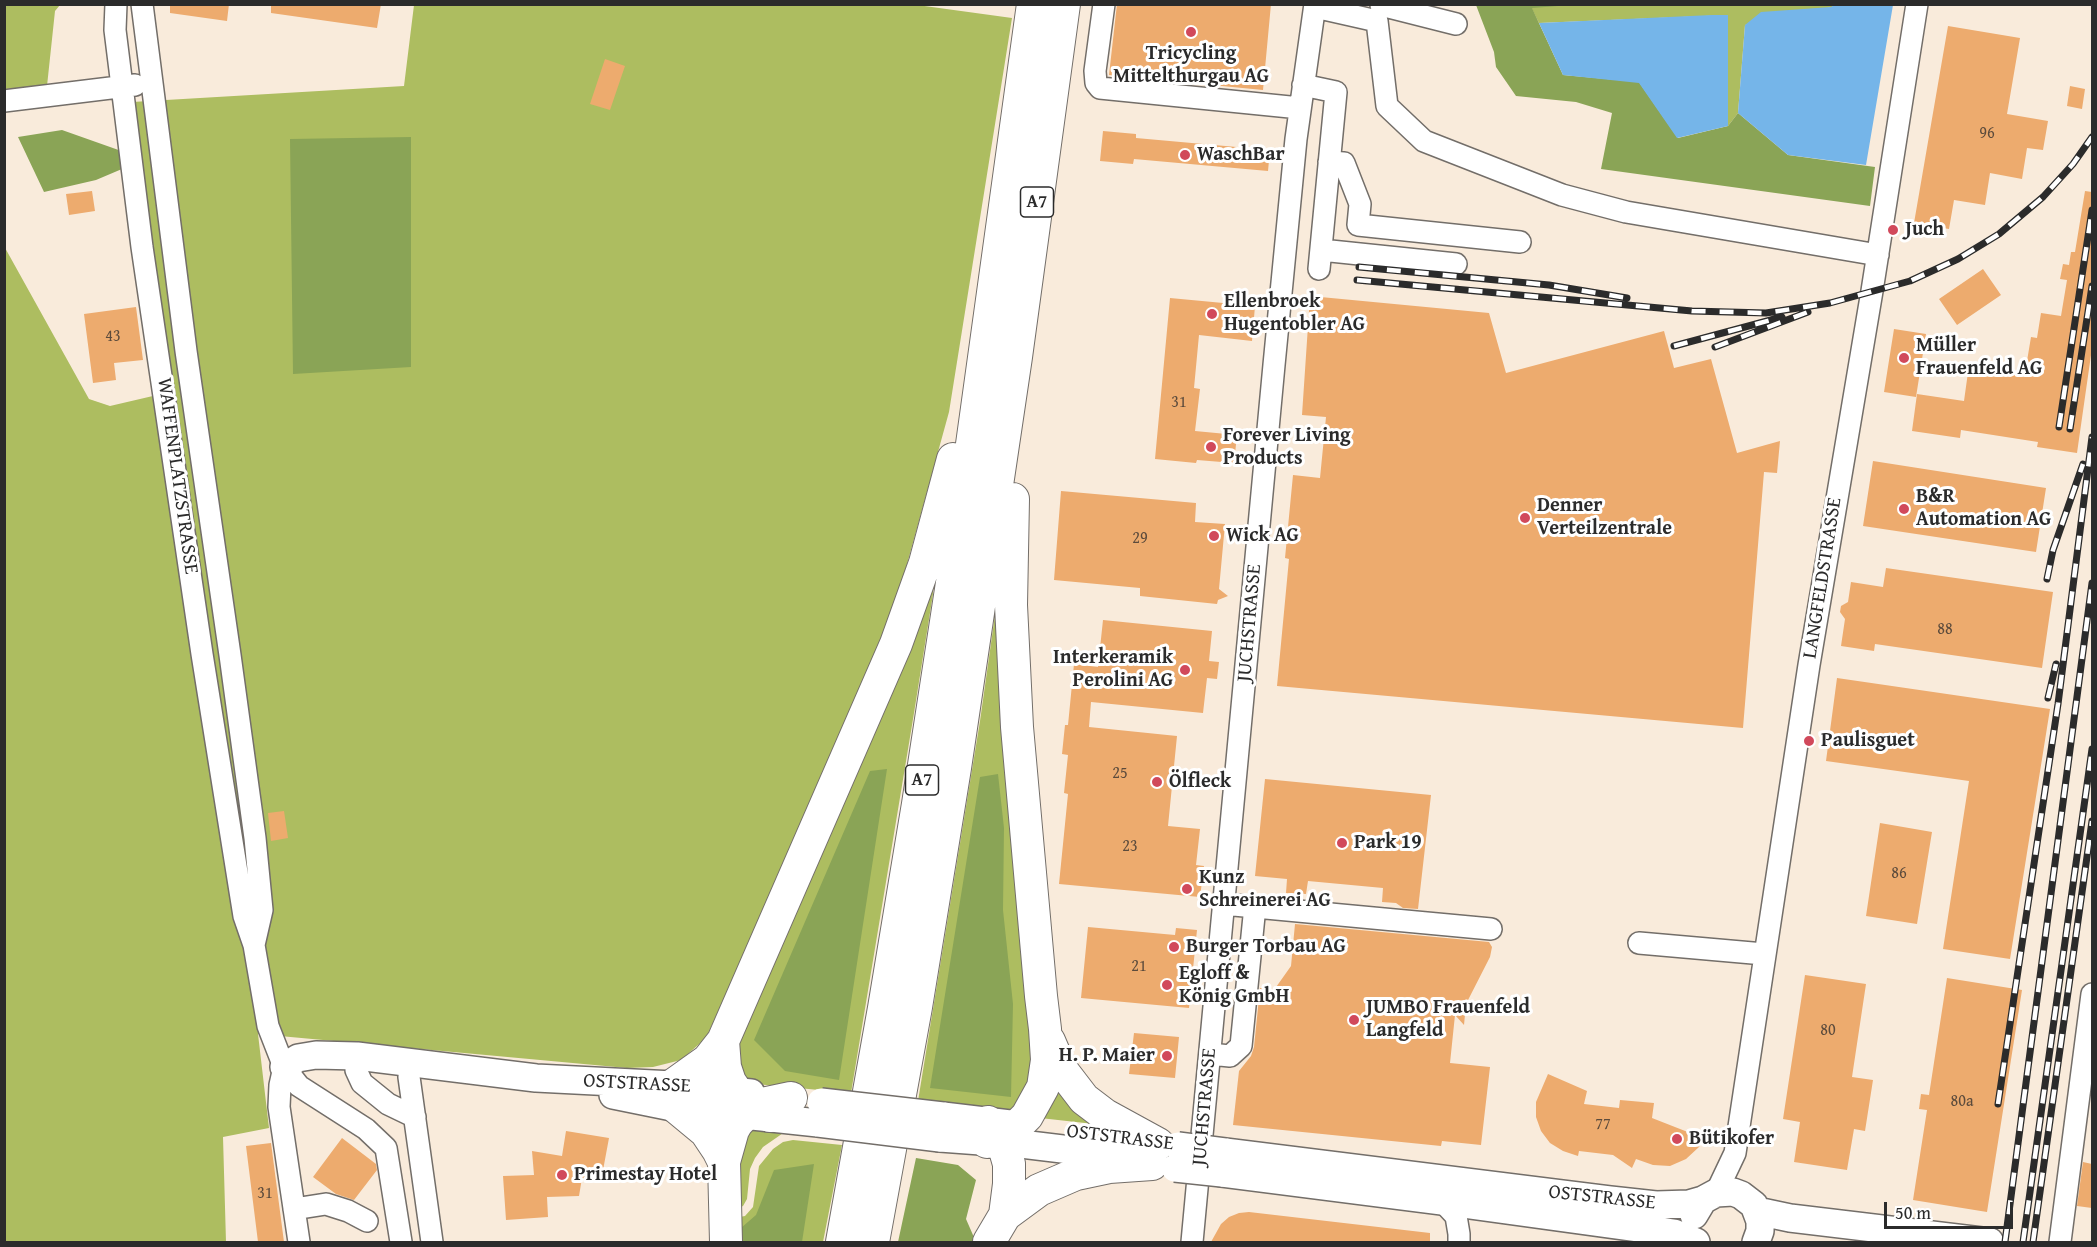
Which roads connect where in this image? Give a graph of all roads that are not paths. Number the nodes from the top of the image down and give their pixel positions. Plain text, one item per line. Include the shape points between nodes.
1 (116, 4) edge
2 (142, 4) edge
3 (1033, 4) edge
4 (1064, 4) edge
5 (1104, 4) edge
6 (1917, 4) edge
7 (1315, 6) edge
8 (1380, 10) edge
9 (1456, 24) dead end
10 (153, 83) junction
11 (1303, 85) junction
12 (122, 87) junction
13 (4, 101) edge
14 (1300, 108) junction
15 (1329, 162) junction
16 (1520, 242) dead end
17 (1878, 255) junction
18 (1456, 264) dead end
19 (991, 316) junction
20 (1016, 357) junction
21 (1223, 904) junction
22 (1255, 906) junction
23 (1491, 929) dead end
24 (1638, 943) dead end
25 (254, 945) junction
26 (1764, 954) junction
27 (2092, 994) edge
28 (1045, 1029) junction
29 (723, 1041) junction
30 (1210, 1054) junction
31 (357, 1056) junction
32 (410, 1063) junction
33 (284, 1067) junction
34 (675, 1096) junction
35 (776, 1108) junction
36 (414, 1117) junction
37 (999, 1134) junction
38 (1735, 1153) junction
39 (1166, 1155) junction
40 (724, 1162) junction
41 (1224, 1163) junction
42 (1709, 1197) junction
43 (1442, 1201) junction
44 (1753, 1205) junction
45 (294, 1209) junction
46 (1005, 1215) junction
47 (367, 1221) dead end
48 (725, 1224) edge
49 (2061, 1237) edge
50 (299, 1242) edge
51 (401, 1242) edge
52 (432, 1242) edge
53 (842, 1242) edge
54 (873, 1242) edge
55 (989, 1242) edge
56 (1192, 1242) edge
57 (1459, 1242) edge
58 (1697, 1242) edge
59 (1756, 1242) edge
60 (1990, 1242) edge

1 - 12 street, WAFFENPLATZSTRASSE
2 - 10 street, WAFFENPLATZSTRASSE
3 - 19 highway, A7
4 - 20 highway, A7
5 - 14 street via 1095,71 1100,88 1179,89
6 - 17 street, LANGFELDSTRASSE
7 - 8 street
7 - 11 street, JUCHSTRASSE
8 - 9 street
8 - 17 street via 1387,106 1424,141 1562,195 1626,212
10 - 12 street
10 - 25 street, WAFFENPLATZSTRASSE via 186,351 255,838 262,910
11 - 14 street, JUCHSTRASSE
11 - 15 street via 1336,92
12 - 13 street
12 - 25 street, WAFFENPLATZSTRASSE via 202,654 244,916
14 - 21 street, JUCHSTRASSE
15 - 16 street via 1344,163 1360,204 1358,225
15 - 18 street via 1320,259
17 - 26 street, LANGFELDSTRASSE
19 - 29 highway, A7 via 928,553 910,606
19 - 53 highway, A7 via 918,804
20 - 28 highway, A7 via 1013,655
20 - 54 highway, A7 via 955,768
21 - 22 street
21 - 30 street, JUCHSTRASSE
22 - 23 street
22 - 30 street via 1241,1046 1230,1056
24 - 26 street
25 - 33 street, WAFFENPLATZSTRASSE via 268,1026
26 - 38 street, LANGFELDSTRASSE
27 - 49 street
28 - 37 highway, A7 via 1047,1060 1043,1087 1032,1108
28 - 39 highway, A7 via 1056,1061 1084,1099
29 - 34 highway, A7
29 - 35 highway, A7 via 730,1082
30 - 56 street, JUCHSTRASSE
31 - 32 main road, OSTSTRASSE
31 - 33 main road, OSTSTRASSE via 316,1055 298,1058
31 - 36 street via 356,1070 362,1083 388,1104
32 - 34 main road, OSTSTRASSE
32 - 36 street
33 - 45 street via 279,1107
33 - 51 street via 299,1086 366,1129 386,1148
34 - 35 main road, OSTSTRASSE
34 - 40 highway via 706,1132
35 - 37 main road, OSTSTRASSE, bridge
35 - 40 highway via 737,1123
36 - 52 street
37 - 39 main road, OSTSTRASSE via 1112,1155
37 - 46 highway via 1009,1164
38 - 42 street, LANGFELDSTRASSE
38 - 44 street, LANGFELDSTRASSE
39 - 41 main road, OSTSTRASSE, bridge
39 - 46 highway via 1057,1180
40 - 48 highway
41 - 42 main road, OSTSTRASSE via 1656,1205 1689,1204
41 - 43 main road, OSTSTRASSE
42 - 44 main road, OSTSTRASSE via 1733,1192
42 - 58 main road via 1698,1206 1693,1220
43 - 57 street via 1456,1216
43 - 58 main road, OSTSTRASSE via 1674,1233
44 - 59 main road via 1760,1221
44 - 60 main road via 1790,1218
45 - 47 street via 326,1204
45 - 50 street
46 - 55 highway

